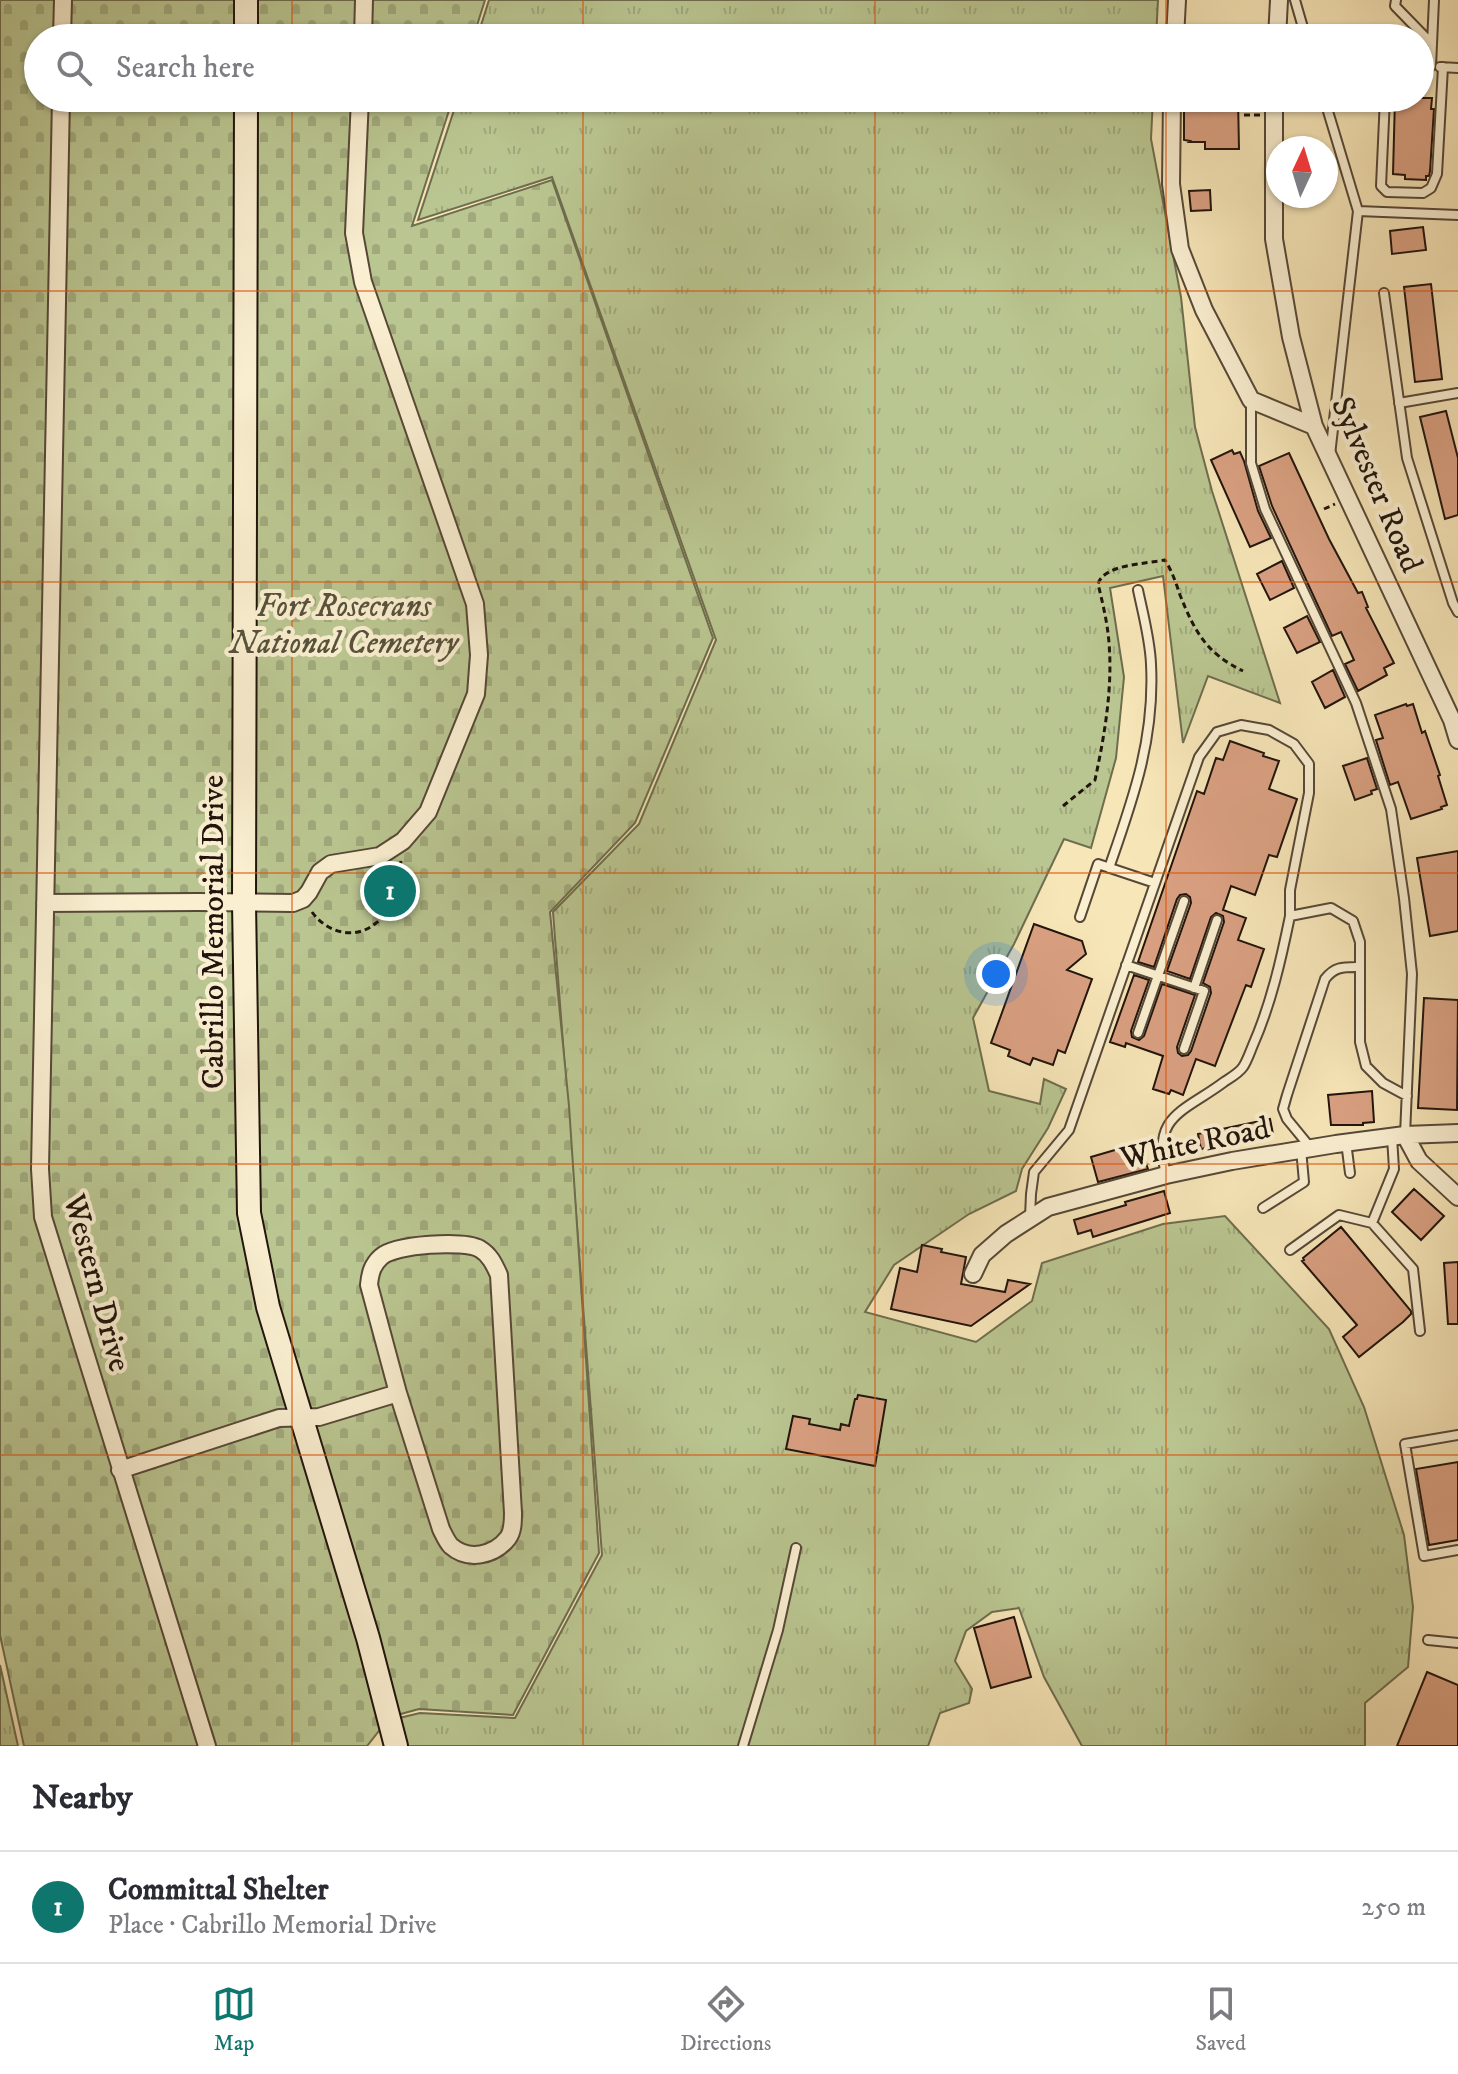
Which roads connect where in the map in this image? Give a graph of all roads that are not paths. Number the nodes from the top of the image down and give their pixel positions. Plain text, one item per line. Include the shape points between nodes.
1 (63, 0) edge
2 (246, 0) edge
3 (364, 0) edge
4 (1177, 0) edge
5 (1279, 0) edge
6 (1295, 0) edge
7 (1396, 0) edge
8 (1434, 0) edge
9 (62, 24) edge
10 (246, 24) edge
11 (363, 24) edge
12 (1176, 24) edge
13 (1278, 24) edge
14 (1302, 24) edge
15 (1413, 24) edge
16 (1433, 24) edge
17 (1434, 66) edge
18 (1443, 67) junction
19 (1458, 68) edge
20 (61, 112) edge
21 (246, 112) edge
22 (359, 112) edge
23 (1172, 112) edge
24 (1274, 112) edge
25 (1328, 112) edge
26 (1384, 112) edge
27 (1358, 211) junction
28 (1458, 215) edge
29 (1384, 293) dead end
30 (1458, 393) edge
31 (1251, 400) junction
32 (1399, 403) junction
33 (1314, 426) junction
34 (1330, 460) junction
35 (1138, 590) dead end
36 (1458, 612) edge
37 (1458, 740) edge
38 (1109, 868) junction
39 (1155, 883) junction
40 (1184, 901) dead end
41 (45, 903) junction
42 (244, 903) junction
43 (1290, 916) junction
44 (1080, 917) dead end
45 (1217, 920) dead end
46 (1126, 965) junction
47 (1360, 967) junction
48 (1158, 976) junction
49 (1194, 988) junction
50 (1138, 1033) dead end
51 (1184, 1049) dead end
52 (1407, 1096) junction
53 (1458, 1133) edge
54 (1398, 1136) junction
55 (1346, 1142) junction
56 (1305, 1149) junction
57 (1350, 1173) dead end
58 (1166, 1175) junction
59 (1458, 1197) edge
60 (1263, 1208) dead end
61 (1030, 1219) junction
62 (1372, 1223) junction
63 (1290, 1250) dead end
64 (973, 1274) dead end
65 (1420, 1331) dead end
66 (398, 1393) junction
67 (301, 1417) junction
68 (1458, 1435) edge
69 (120, 1470) junction
70 (796, 1548) dead end
71 (1458, 1550) edge
72 (1428, 1640) dead end
73 (1458, 1643) edge
74 (207, 1746) edge
75 (396, 1746) edge
76 (743, 1746) edge

1 - 9 street
2 - 10 main road
3 - 11 street
4 - 12 street
5 - 13 street
6 - 14 lane
7 - 15 lane via 1395,6
8 - 16 lane
17 - 18 lane
18 - 19 lane
18 - 26 lane via 1437,174 1423,193 1387,192 1381,186
20 - 41 street, Western Drive
21 - 42 main road, Cabrillo Memorial Drive
22 - 42 street via 354,233 363,282 475,604 476,694 428,812 403,841 380,856 331,864 303,899 293,903
23 - 31 street via 1171,184 1180,249 1204,310
24 - 33 street, Sylvester Road via 1274,239
25 - 27 lane
27 - 28 lane
27 - 34 lane
29 - 32 lane
30 - 32 lane
31 - 33 street
31 - 52 lane via 1251,463 1265,509 1356,703 1391,809 1412,974
32 - 36 lane via 1407,458
33 - 34 street, Sylvester Road
34 - 37 street, Sylvester Road
35 - 38 lane via 1151,660 1151,706 1136,792
38 - 39 lane
38 - 44 lane via 1098,864
39 - 43 lane via 1199,757 1217,732 1241,725 1269,730 1294,744 1309,764
39 - 46 lane
40 - 48 lane
41 - 42 street
41 - 69 street, Western Drive via 43,1217
42 - 67 main road, Cabrillo Memorial Drive via 249,1213 268,1307
43 - 47 lane via 1331,908 1353,921
43 - 58 lane via 1279,970 1242,1069 1176,1113 1162,1138
45 - 49 lane
46 - 48 lane
46 - 61 lane via 1069,1130 1034,1172
47 - 52 lane via 1360,1042 1366,1066
47 - 56 lane via 1338,967 1325,979 1287,1095 1283,1109
48 - 49 lane
48 - 50 lane
49 - 51 lane via 1204,991
52 - 54 lane
53 - 54 street, White Road
54 - 55 street, White Road
54 - 59 street
54 - 62 lane via 1394,1169
55 - 56 street, White Road
55 - 57 lane
56 - 58 street, White Road
56 - 60 lane via 1304,1182
58 - 61 street, White Road via 1048,1207
61 - 64 street, White Road via 982,1255
62 - 63 lane via 1339,1215
62 - 65 lane via 1413,1269
66 - 66 street via 450,1545 466,1555 498,1547 509,1537 513,1513 499,1275 479,1248 402,1248 383,1255 371,1269 369,1285
66 - 67 street via 319,1417
67 - 69 street via 279,1418
67 - 75 main road, Cabrillo Memorial Drive
68 - 71 lane via 1405,1444 1424,1556
69 - 74 street, Western Drive
70 - 76 lane
72 - 73 lane

